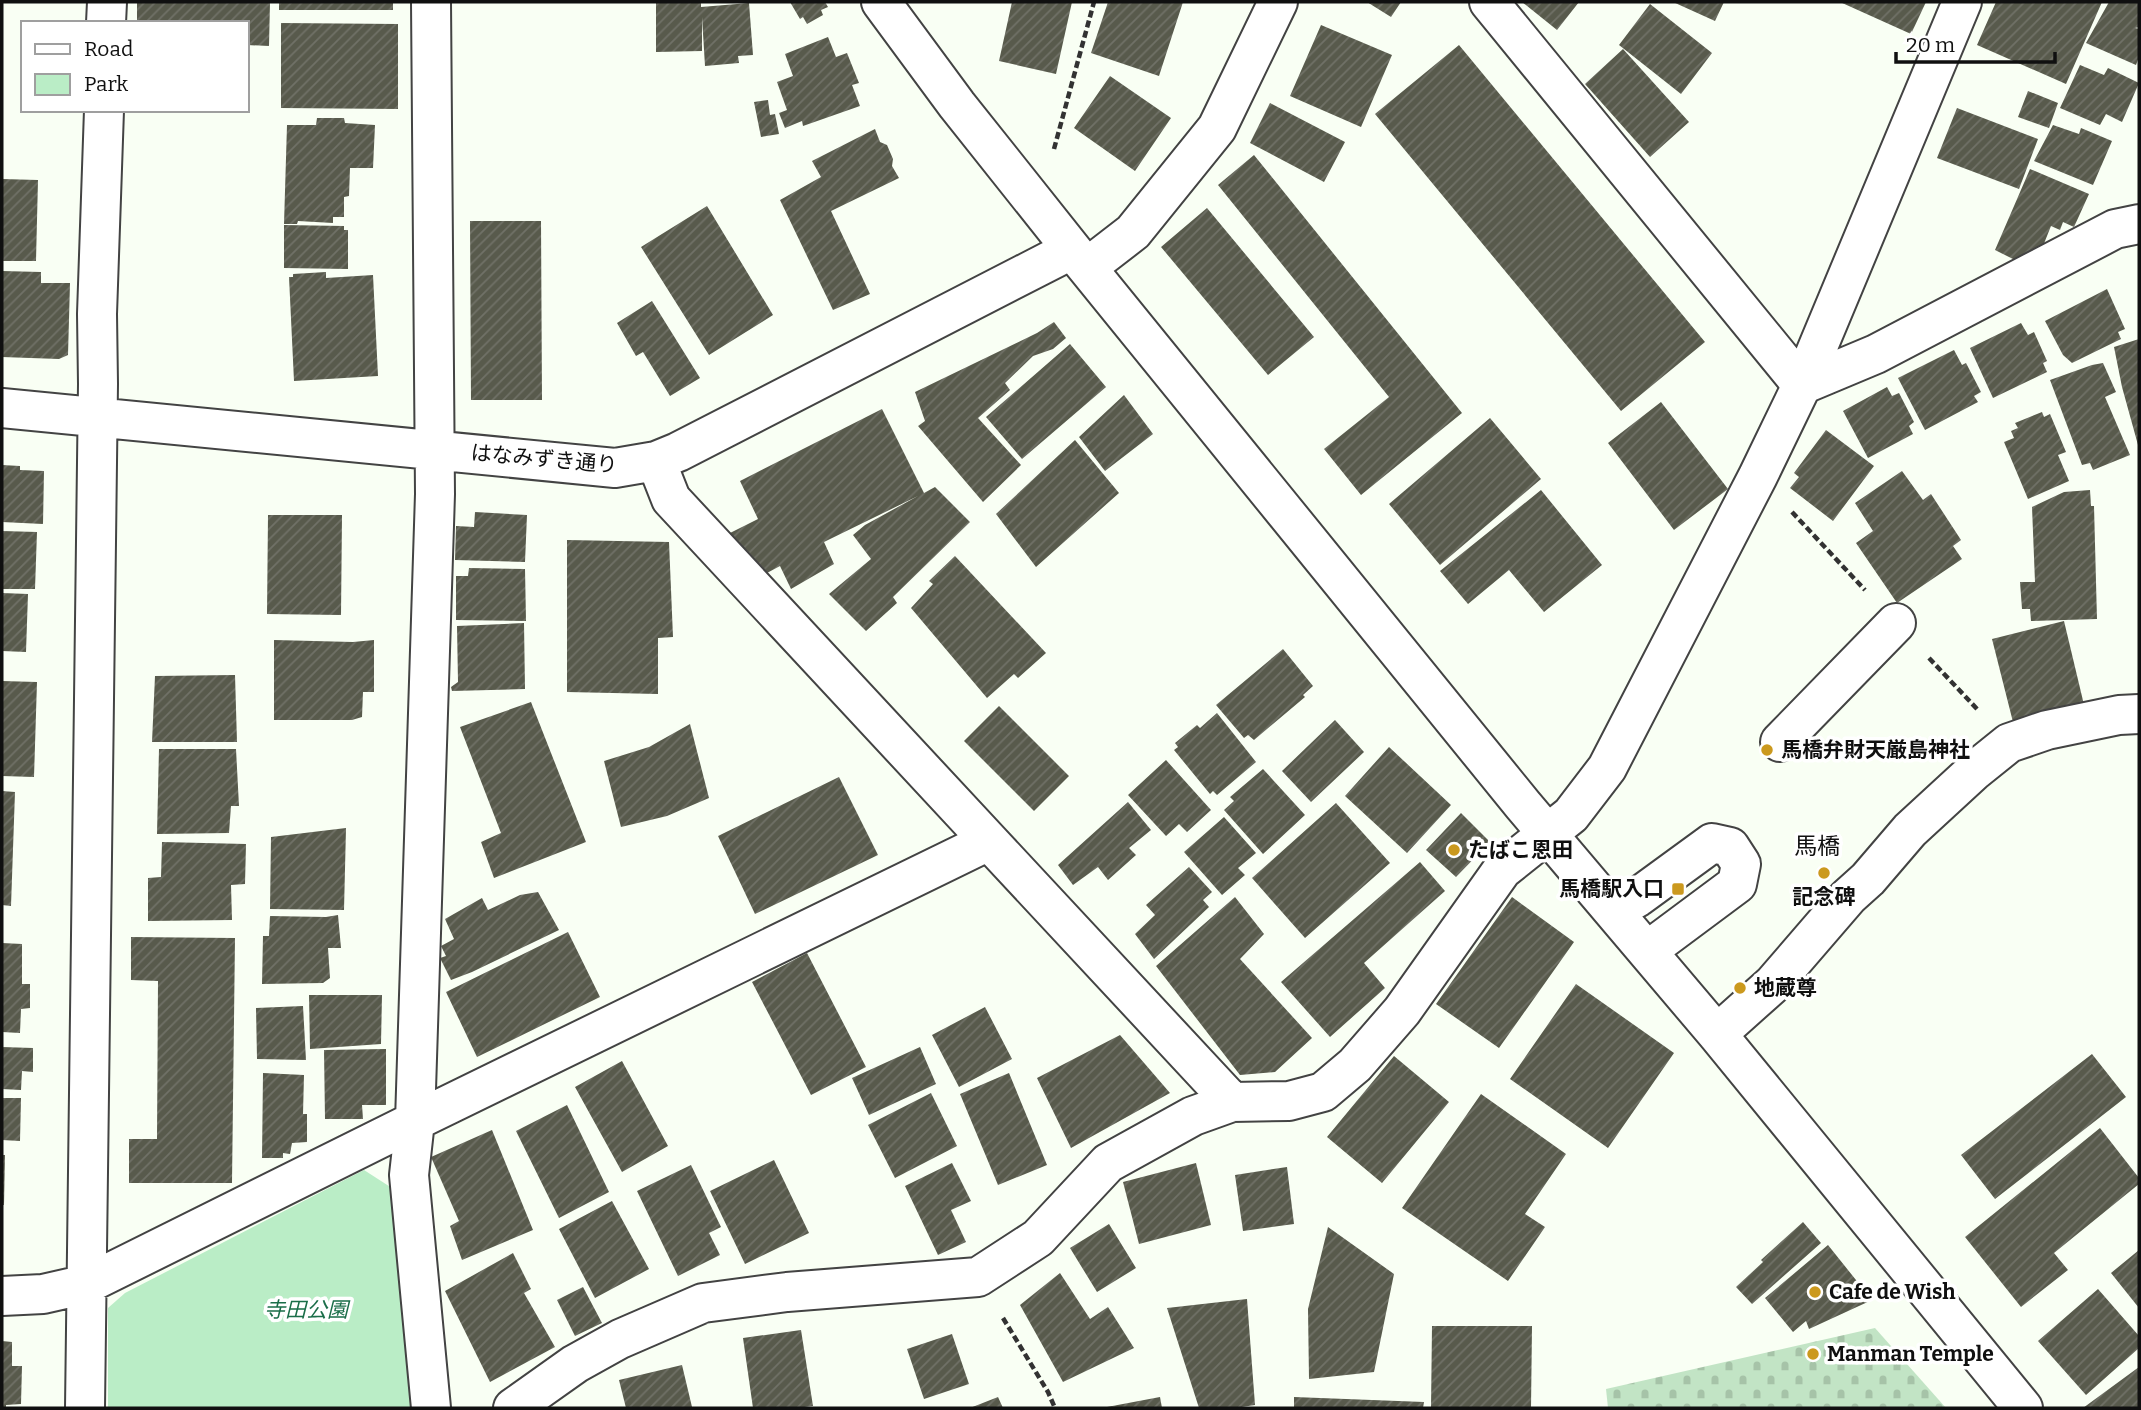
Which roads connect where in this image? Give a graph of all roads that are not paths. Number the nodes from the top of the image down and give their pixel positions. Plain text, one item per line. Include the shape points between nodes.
1 (107, 2) edge
2 (431, 2) edge
3 (881, 2) edge
4 (1278, 2) edge
5 (1489, 2) edge
6 (1962, 2) edge
7 (106, 21) edge
8 (104, 112) edge
9 (2139, 224) edge
10 (1078, 257) junction
11 (1802, 385) junction
12 (2, 408) edge
13 (97, 417) junction
14 (434, 450) junction
15 (656, 461) junction
16 (1896, 623) dead end
17 (2139, 714) edge
18 (1780, 742) dead end
19 (1548, 833) junction
20 (989, 841) junction
21 (1614, 911) junction
22 (1647, 951) junction
23 (1717, 1034) junction
24 (1232, 1102) junction
25 (415, 1121) junction
26 (87, 1284) junction
27 (2, 1296) edge
28 (85, 1408) edge
29 (431, 1408) edge
30 (513, 1408) edge
31 (2023, 1408) edge

1 - 7 street
2 - 14 street
3 - 10 street
4 - 10 street via 1217,128 1133,232 1089,266
5 - 11 street
6 - 11 street
8 - 13 street
9 - 11 street via 2115,229 1876,354
10 - 15 street, はなみずき通り via 1069,251
10 - 19 street
11 - 19 street via 1607,768 1571,815
12 - 13 street, はなみずき通り
13 - 14 street, はなみずき通り
13 - 26 street
14 - 15 street, はなみずき通り via 615,468
14 - 25 street
15 - 20 street via 671,499
16 - 18 street
17 - 23 street via 2046,730 2009,743 1910,830 1773,984
19 - 21 street
19 - 24 street via 1502,870 1402,1011 1323,1092 1289,1101
20 - 24 street
20 - 25 street
21 - 22 street
21 - 22 street via 1712,843 1730,847 1741,864 1737,884
22 - 23 street
23 - 31 street
24 - 30 street via 1193,1116 1108,1163 1038,1238 978,1277 703,1303 620,1339
25 - 26 street
25 - 29 street via 409,1175
26 - 27 street via 43,1294
26 - 28 street

